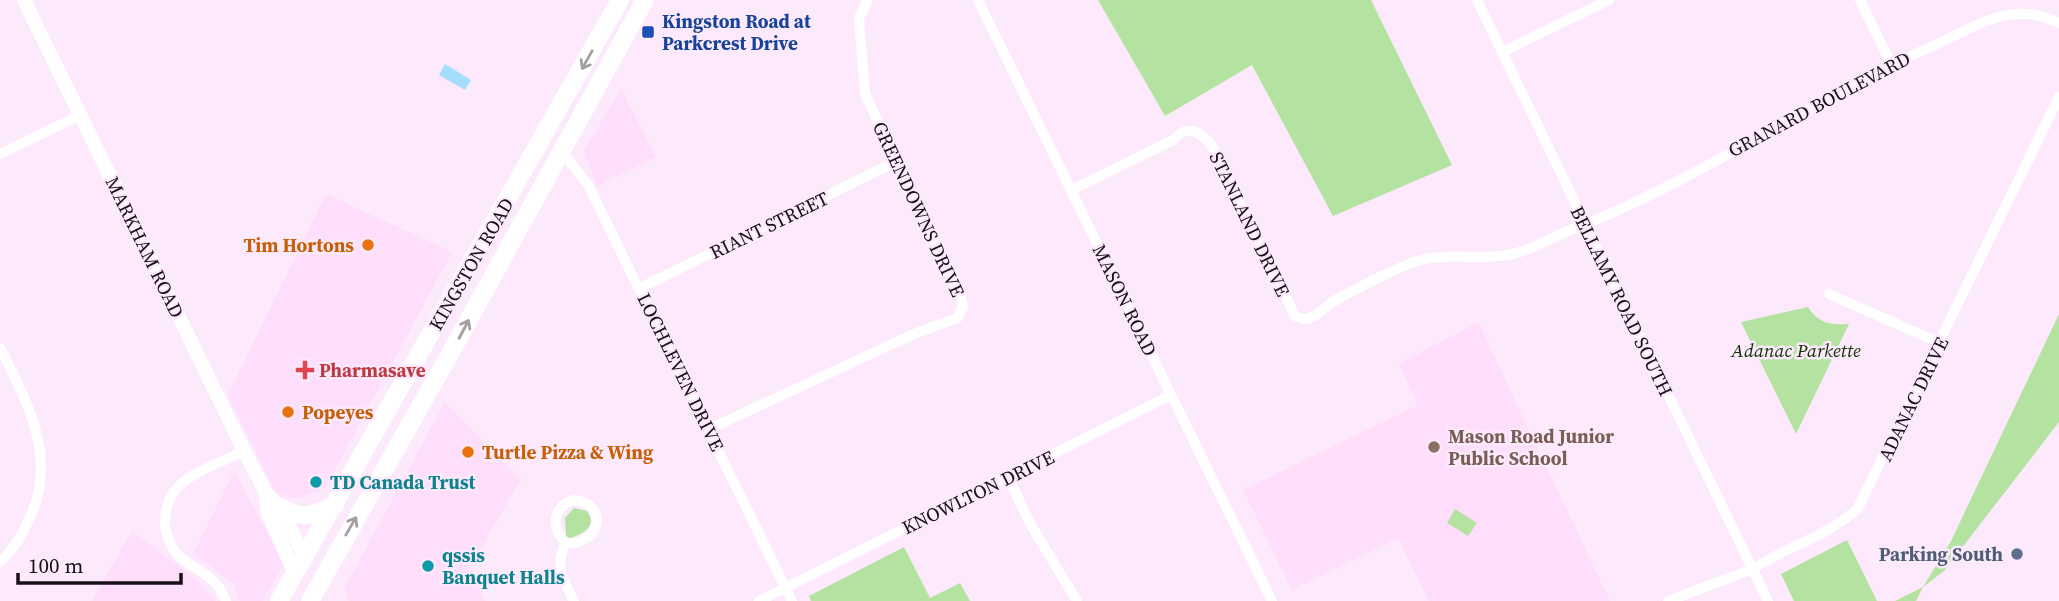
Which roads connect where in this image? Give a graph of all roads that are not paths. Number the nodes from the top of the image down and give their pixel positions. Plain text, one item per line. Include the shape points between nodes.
1 (24, 0) edge
2 (620, 0) edge
3 (868, 0) edge
4 (978, 0) edge
5 (1477, 0) edge
6 (1609, 0) edge
7 (1860, 0) edge
8 (640, 2) edge
9 (2059, 23) edge
10 (1502, 52) junction
11 (1891, 64) junction
12 (2059, 97) edge
13 (80, 115) junction
14 (561, 150) junction
15 (0, 153) edge
16 (897, 161) junction
17 (1072, 190) junction
18 (1586, 226) junction
19 (640, 288) junction
20 (1829, 294) dead end
21 (1940, 343) junction
22 (0, 348) edge
23 (1171, 396) junction
24 (709, 429) junction
25 (244, 450) junction
26 (1008, 477) junction
27 (266, 493) junction
28 (335, 505) junction
29 (280, 507) junction
30 (566, 543) junction
31 (0, 562) edge
32 (300, 567) junction
33 (1753, 569) junction
34 (786, 588) junction
35 (315, 597) edge
36 (1074, 600) edge
37 (226, 601) edge
38 (279, 601) edge
39 (574, 601) edge
40 (759, 601) edge
41 (792, 601) edge
42 (1272, 601) edge
43 (1668, 601) edge
44 (1769, 601) edge

1 - 13 street, MARKHAM ROAD
2 -> 28 main road, KINGSTON ROAD
3 - 16 street, GREENDOWNS DRIVE via 859,18 865,94
4 - 17 street, MASON ROAD
5 - 10 street, BELLAMY ROAD SOUTH
6 - 10 street
7 - 11 street
8 - 14 main road, KINGSTON ROAD
9 - 11 street, GRANARD BOULEVARD via 2013,12
10 - 18 street, BELLAMY ROAD SOUTH
11 - 18 street, GRANARD BOULEVARD
12 - 21 street, ADANAC DRIVE
13 - 15 street
13 - 25 street, MARKHAM ROAD
14 - 19 street, LOCHLEVEN DRIVE via 588,185
35 -> 14 main road, KINGSTON ROAD
16 - 19 street, RIANT STREET
16 - 24 street, GREENDOWNS DRIVE via 961,294 963,307 957,318
17 - 18 street, STANLAND DRIVE via 1173,140 1180,132 1202,134 1295,316 1303,319 1413,262 1498,257
17 - 23 street, MASON ROAD
18 - 33 street, BELLAMY ROAD SOUTH
19 - 24 street, LOCHLEVEN DRIVE
20 - 21 street
21 - 33 street, ADANAC DRIVE via 1858,508 1846,520
22 - 31 street via 26,400 42,469 34,509 19,540
23 - 26 street, KNOWLTON DRIVE
23 - 42 street, MASON ROAD
24 - 34 street, LOCHLEVEN DRIVE
25 - 27 street, MARKHAM ROAD
25 - 37 street via 193,475 171,494 165,511 165,528 181,559 218,583
26 - 34 street, KNOWLTON DRIVE
26 - 36 street
27 - 29 street, MARKHAM ROAD
27 - 32 street, MARKHAM ROAD via 267,511
28 - 29 main road via 309,517
28 - 32 main road, KINGSTON ROAD
29 - 32 street, MARKHAM ROAD
30 - 30 street via 588,539 596,528 596,514 587,503 567,502 557,512 555,525
30 - 39 street via 560,575
32 - 35 main road, MARKHAM ROAD
32 - 38 main road, KINGSTON ROAD
33 - 43 street, ADANAC DRIVE
33 - 44 street, BELLAMY ROAD SOUTH
34 - 40 street, KNOWLTON DRIVE
34 - 41 street, LOCHLEVEN DRIVE

